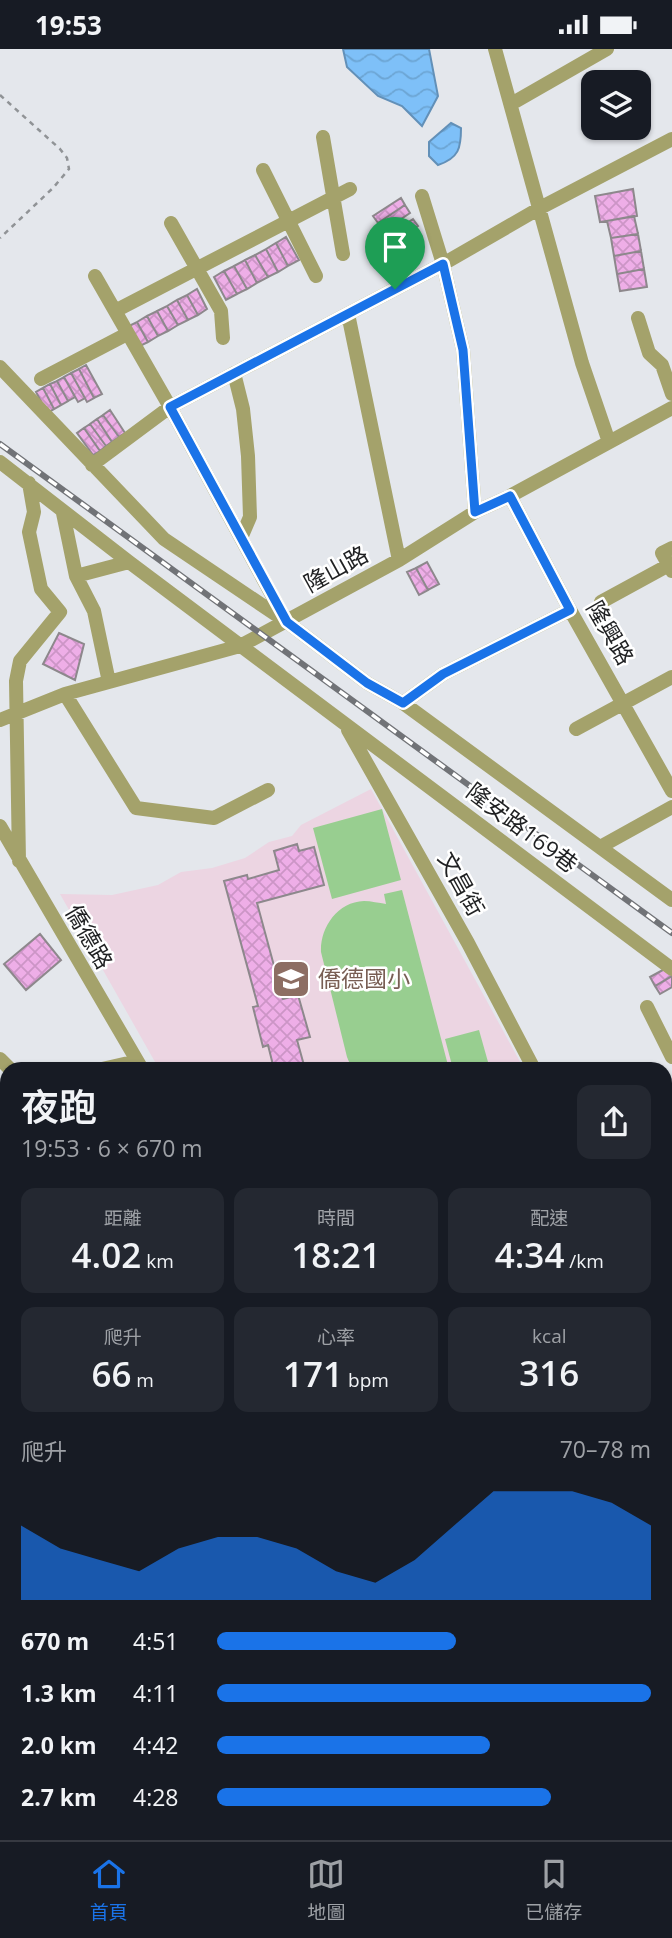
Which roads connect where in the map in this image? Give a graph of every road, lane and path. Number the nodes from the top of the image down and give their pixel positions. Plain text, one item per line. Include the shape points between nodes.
1 (495, 49) edge
2 (607, 49) edge
3 (0, 95) edge
4 (510, 104) junction
5 (323, 137) dead end
6 (672, 139) edge
7 (263, 170) dead end
8 (350, 189) dead end
9 (422, 196) dead end
10 (333, 198) junction
11 (540, 208) junction
12 (288, 222) junction
13 (171, 223) dead end
14 (0, 238) edge
15 (343, 254) dead end
16 (443, 264) junction
17 (197, 269) junction
18 (316, 275) dead end
19 (95, 276) dead end
20 (115, 311) junction
21 (348, 314) junction
22 (638, 318) dead end
23 (127, 334) junction
24 (223, 338) dead end
25 (0, 367) edge
26 (234, 373) junction
27 (41, 379) dead end
28 (672, 394) edge
29 (170, 407) junction
30 (672, 408) edge
31 (610, 442) junction
32 (0, 462) edge
33 (92, 465) junction
34 (29, 483) junction
35 (510, 496) junction
36 (475, 512) junction
37 (63, 513) junction
38 (241, 538) junction
39 (672, 548) edge
40 (399, 560) junction
41 (128, 562) junction
42 (670, 568) edge
43 (76, 576) junction
44 (601, 603) dead end
45 (570, 610) junction
46 (287, 622) junction
47 (240, 646) junction
48 (672, 677) edge
49 (109, 682) junction
50 (65, 694) junction
51 (623, 702) junction
52 (403, 703) junction
53 (15, 715) junction
54 (0, 720) edge
55 (344, 724) junction
56 (576, 729) dead end
57 (268, 790) dead end
58 (672, 791) edge
59 (672, 807) edge
60 (0, 826) edge
61 (600, 847) junction
62 (19, 860) junction
63 (672, 900) edge
64 (672, 969) edge
65 (647, 1007) dead end
66 (672, 1057) edge
67 (137, 1062) edge
68 (530, 1062) edge

1 - 4 street
2 - 4 street
3 - 14 path via 60,149 69,169
4 - 11 street
5 - 10 street
6 - 11 street
7 - 12 street
8 - 10 street
9 - 16 street
10 - 12 street
10 - 15 street
11 - 16 street
11 - 31 street via 582,363
12 - 17 street
12 - 18 street
13 - 17 street
16 - 21 street
16 - 36 street via 463,350
17 - 20 street
17 - 24 street via 221,311
19 - 20 street
20 - 23 street
21 - 26 street
21 - 40 street
22 - 28 street via 649,353 662,365
23 - 27 street
23 - 29 street
25 - 33 street
26 - 29 street
26 - 38 street via 248,456 250,517
29 - 33 street
29 - 38 street
30 - 31 street, 隆山路
31 - 35 street, 隆山路
32 - 34 street, 隆安路169巷
33 - 46 street via 164,540
34 - 37 street, 隆安路169巷
34 - 53 street via 34,512 29,532 41,589 60,612 20,661
35 - 36 street, 隆山路
35 - 45 street, 隆興路
36 - 40 street, 隆山路
37 - 41 street, 隆安路169巷
37 - 43 street
38 - 46 street
39 - 42 street via 662,553
40 - 46 street, 隆山路
41 - 43 street
41 - 47 street, 隆安路169巷
42 - 44 street
43 - 49 street via 94,611
45 - 51 street, 隆興路
45 - 52 street via 443,674
46 - 47 street, 隆山路
46 - 52 street via 367,683
47 - 49 street, 隆山路
47 - 55 street, 隆安路169巷
48 - 51 street
49 - 50 street, 隆山路
50 - 53 street, 隆山路
50 - 57 street via 136,808 214,818
51 - 56 street
51 - 58 street, 隆興路
52 - 61 street
53 - 54 street, 隆山路
53 - 62 street
55 - 64 street, 隆安路169巷
55 - 68 street, 文昌街
59 - 61 street
60 - 62 street, 僑德路
61 - 63 street
62 - 67 street, 僑德路
65 - 66 street

